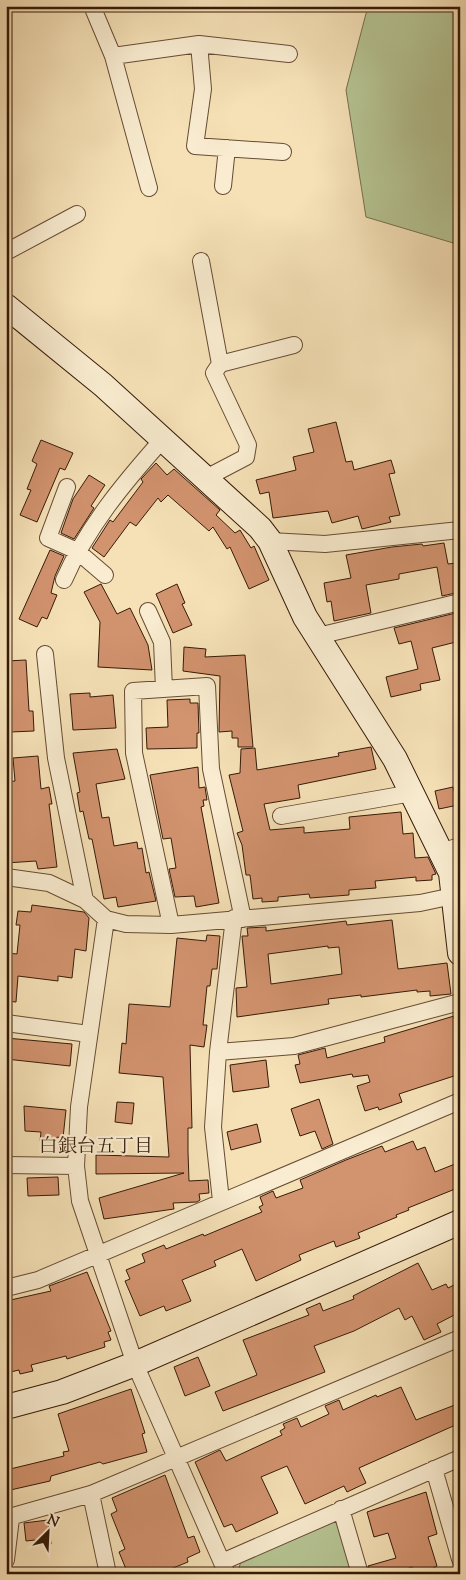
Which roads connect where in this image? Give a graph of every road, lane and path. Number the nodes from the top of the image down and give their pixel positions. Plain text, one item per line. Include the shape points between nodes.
1 (92, 6) edge
2 (199, 44) junction
3 (289, 54) dead end
4 (113, 56) junction
5 (227, 148) junction
6 (284, 152) dead end
7 (223, 186) dead end
8 (149, 188) dead end
9 (77, 214) dead end
10 (6, 252) edge
11 (201, 261) dead end
12 (6, 306) edge
13 (294, 345) dead end
14 (220, 364) junction
15 (162, 440) junction
16 (204, 479) junction
17 (67, 487) dead end
18 (460, 530) edge
19 (270, 542) junction
20 (77, 551) junction
21 (104, 575) dead end
22 (64, 580) dead end
23 (460, 602) edge
24 (148, 611) dead end
25 (318, 636) junction
26 (45, 654) dead end
27 (164, 689) junction
28 (412, 793) junction
29 (281, 816) dead end
30 (450, 849) edge
31 (6, 877) edge
32 (456, 896) edge
33 (85, 900) junction
34 (238, 918) junction
35 (106, 919) junction
36 (171, 925) junction
37 (460, 953) edge
38 (460, 1002) edge
39 (6, 1023) edge
40 (89, 1034) junction
41 (218, 1052) junction
42 (460, 1101) edge
43 (6, 1166) edge
44 (76, 1166) junction
45 (221, 1201) junction
46 (460, 1222) edge
47 (97, 1254) junction
48 (6, 1288) edge
49 (460, 1338) edge
50 (135, 1364) junction
51 (6, 1407) edge
52 (176, 1458) junction
53 (460, 1458) edge
54 (434, 1469) junction
55 (91, 1494) junction
56 (342, 1509) junction
57 (9, 1518) edge
58 (460, 1559) edge
59 (6, 1560) edge
60 (225, 1568) edge
61 (108, 1574) edge
62 (360, 1574) edge

1 - 4 street
2 - 3 street
2 - 4 street
2 - 5 street via 203,89 195,146
4 - 8 street
5 - 6 street
5 - 7 street
9 - 10 street
11 - 14 street
12 - 15 street via 103,385
13 - 14 street
14 - 16 street via 214,373 248,444 246,457
15 - 16 street
15 - 20 street via 111,502
16 - 19 street via 260,528
17 - 20 street via 48,538
18 - 19 street via 325,544
19 - 25 street via 305,617
20 - 21 street
20 - 22 street
23 - 25 street
24 - 27 street via 162,642
25 - 28 street via 395,759
26 - 33 street via 56,758
27 - 34 street via 207,686 210,769
27 - 36 street via 133,691 134,753
28 - 29 street
28 - 30 street
30 - 32 street
31 - 33 street via 49,883
32 - 34 street via 420,903
32 - 37 street
33 - 35 street
34 - 36 street
34 - 41 street
35 - 36 street via 126,924
35 - 40 street
38 - 41 street via 294,1046
39 - 40 street
40 - 44 street via 79,1107
41 - 45 street via 214,1127
42 - 45 street
43 - 44 street
44 - 47 street via 80,1201
45 - 47 street
46 - 50 street
47 - 48 street via 38,1280
47 - 50 street
49 - 52 street
50 - 51 street via 62,1392
50 - 52 street
52 - 55 street
52 - 60 street
53 - 54 street
54 - 56 street
54 - 58 street
55 - 57 street
55 - 61 street
56 - 60 street
56 - 62 street
57 - 59 street

